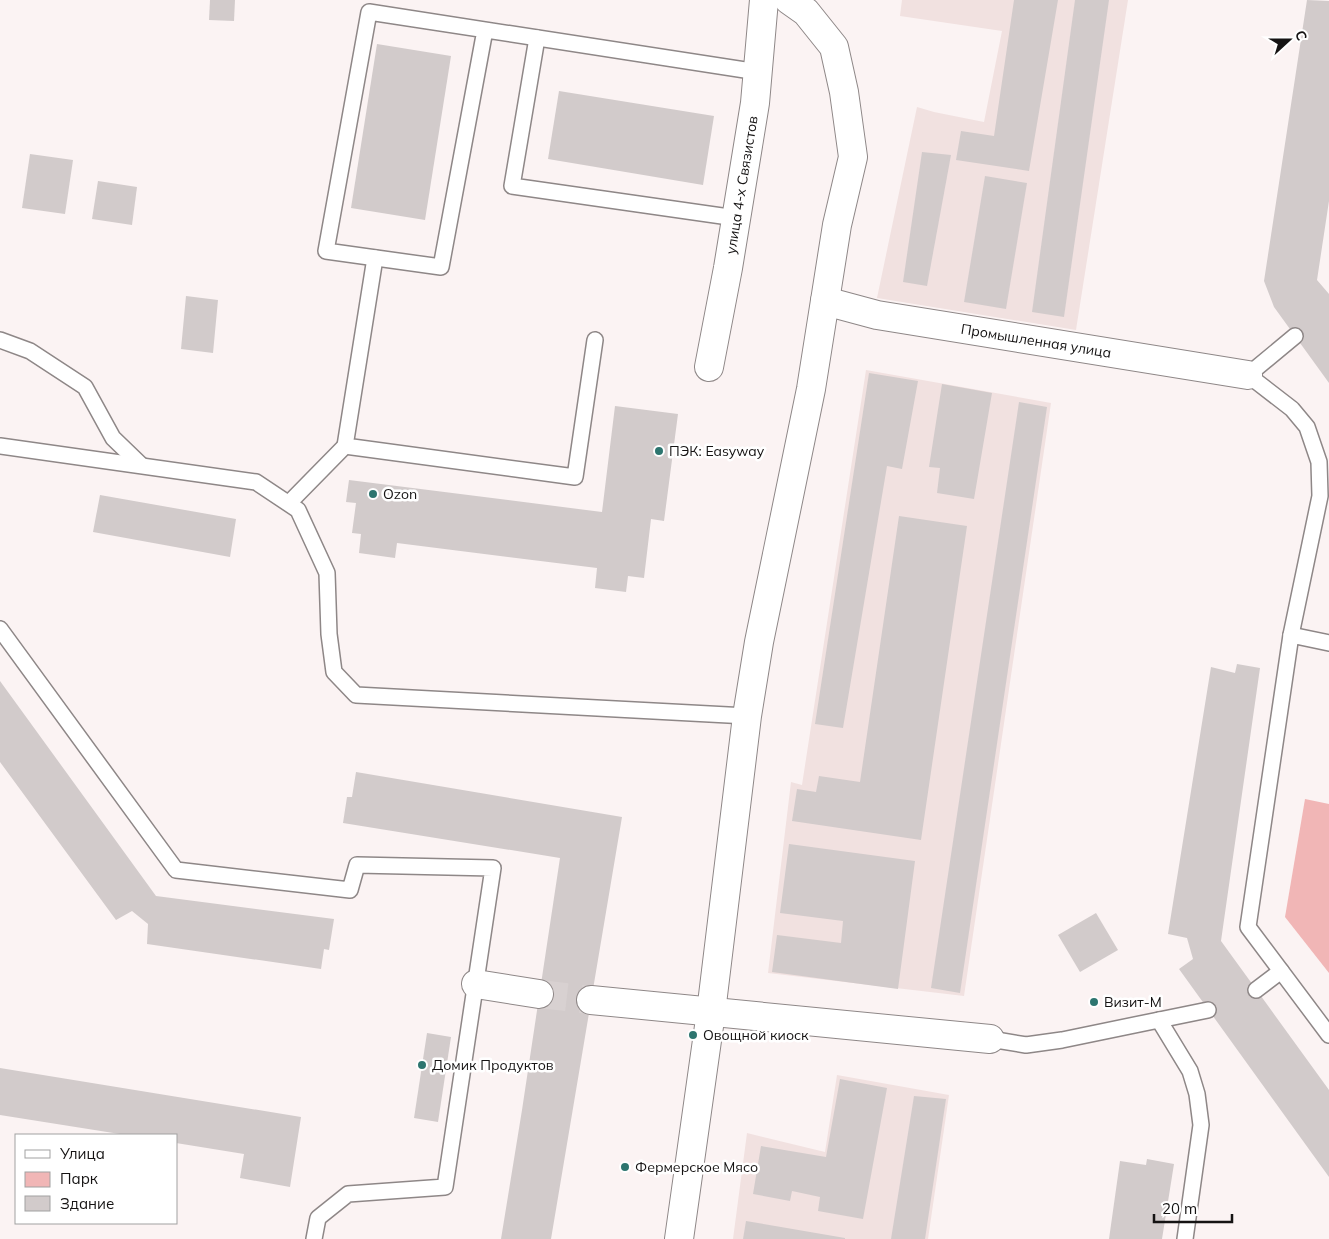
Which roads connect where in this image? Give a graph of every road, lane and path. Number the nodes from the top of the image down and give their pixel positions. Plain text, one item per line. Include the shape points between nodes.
1 (764, 0) edge
2 (789, 0) edge
3 (485, 30) junction
4 (537, 38) junction
5 (758, 72) junction
6 (736, 218) junction
7 (375, 258) junction
8 (825, 301) junction
9 (1296, 336) dead end
10 (0, 340) edge
11 (595, 340) dead end
12 (709, 367) dead end
13 (1248, 375) junction
14 (0, 446) edge
15 (345, 446) junction
16 (141, 464) junction
17 (289, 504) junction
18 (0, 629) edge
19 (1291, 635) junction
20 (1329, 643) edge
21 (747, 716) junction
22 (1281, 971) junction
23 (476, 984) junction
24 (1256, 990) dead end
25 (539, 994) tunnel mouth
26 (591, 1000) tunnel mouth
27 (1208, 1010) dead end
28 (711, 1012) junction
29 (1159, 1020) junction
30 (1329, 1035) edge
31 (990, 1039) joint
32 (314, 1239) edge
33 (679, 1239) edge
34 (1185, 1239) edge

1 - 5 street, улица 4-х Связистов
2 - 8 street via 806,12 834,47 853,157 837,226
3 - 4 lane
3 - 7 lane via 441,267
3 - 7 lane via 369,12 326,251
4 - 5 lane
4 - 6 lane via 512,186
5 - 6 street, улица 4-х Связистов
6 - 12 street, улица 4-х Связистов
7 - 15 lane
8 - 13 street, Промышленная улица via 877,315
8 - 21 street
9 - 13 lane
10 - 16 lane via 30,351 85,387 113,438
11 - 15 lane via 575,477
13 - 19 lane via 1292,409 1307,427 1319,462 1320,496
14 - 16 lane
15 - 17 lane
16 - 17 lane via 256,482
17 - 21 lane via 298,510 327,573 334,672 356,695
18 - 23 lane via 176,870 350,890 356,865 493,868
19 - 20 lane
19 - 22 lane via 1248,927
21 - 28 street
22 - 24 lane
22 - 30 lane
23 - 25 street
23 - 32 lane via 444,1188 348,1194 318,1218
26 - 28 street
27 - 29 lane
28 - 31 street
28 - 33 street
29 - 31 lane via 1062,1040 1026,1044
29 - 34 lane via 1190,1071 1201,1125

